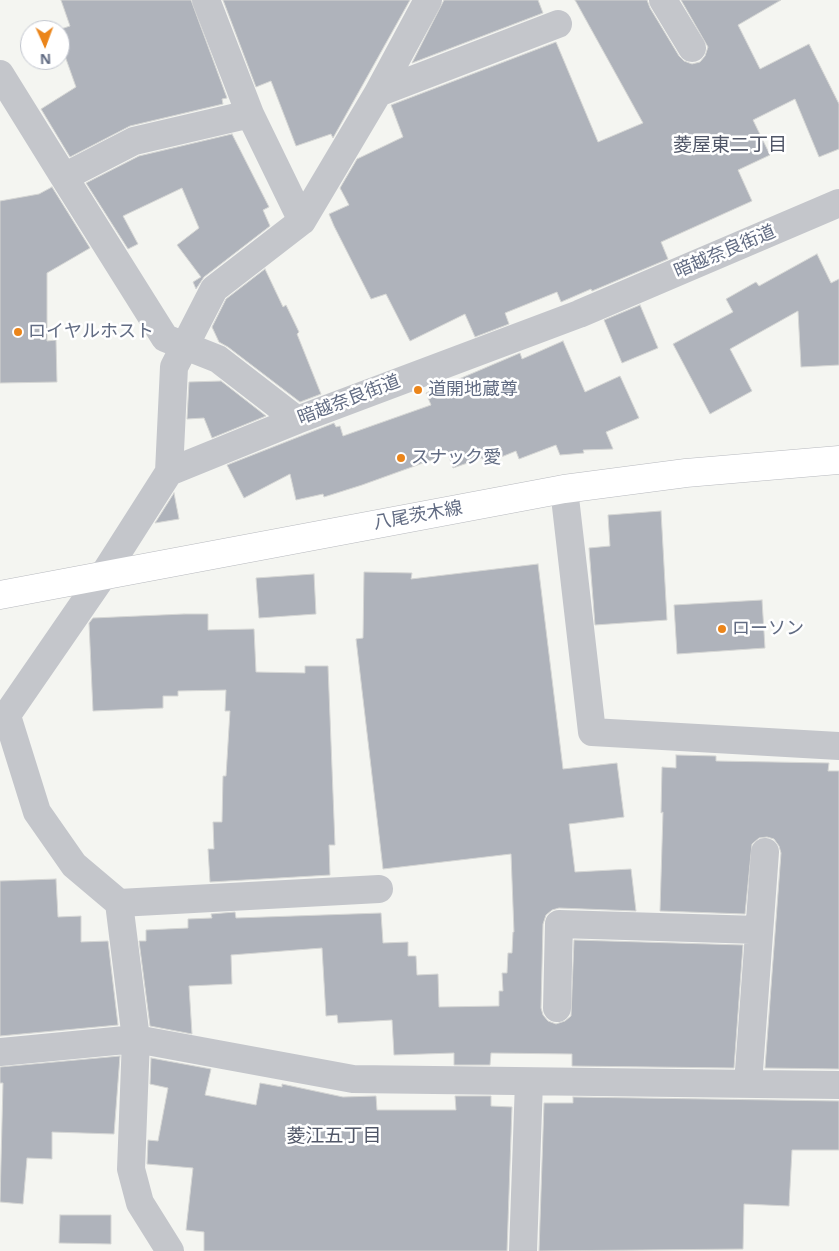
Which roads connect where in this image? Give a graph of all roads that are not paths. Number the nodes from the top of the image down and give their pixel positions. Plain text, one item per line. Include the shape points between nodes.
1 (206, 0) edge
2 (428, 0) edge
3 (663, 0) edge
4 (558, 24) dead end
5 (692, 48) dead end
6 (0, 74) edge
7 (378, 93) junction
8 (250, 114) junction
9 (64, 177) junction
10 (839, 203) edge
11 (302, 221) junction
12 (185, 344) junction
13 (297, 420) junction
14 (839, 460) edge
15 (169, 472) junction
16 (564, 489) junction
17 (104, 574) junction
18 (0, 595) edge
19 (4, 721) edge
20 (839, 746) edge
21 (765, 852) dead end
22 (379, 889) dead end
23 (119, 902) junction
24 (759, 930) junction
25 (557, 1008) dead end
26 (136, 1040) junction
27 (0, 1052) edge
28 (529, 1082) junction
29 (748, 1084) junction
30 (839, 1085) edge
31 (170, 1251) edge
32 (523, 1251) edge

1 - 8 street
2 - 7 street
3 - 5 street
4 - 7 street
6 - 9 street
7 - 11 street
8 - 9 street via 134,141
8 - 11 street
9 - 12 street via 165,338
10 - 13 street, 暗越奈良街道 via 580,314
11 - 12 street via 214,289
12 - 13 street via 218,359
12 - 15 street via 174,367
13 - 15 street, 暗越奈良街道
14 - 16 main road, 八尾茨木線
15 - 17 street
16 - 17 main road, 八尾茨木線
16 - 20 street via 592,732
17 - 18 main road, 八尾茨木線
17 - 19 street
19 - 23 street via 37,812 74,865
21 - 24 street
22 - 23 street
23 - 26 street
24 - 25 street via 559,924
24 - 29 street
26 - 27 street
26 - 28 street via 353,1080
26 - 31 street via 131,1169 140,1203
28 - 29 street
28 - 32 street
29 - 30 street

